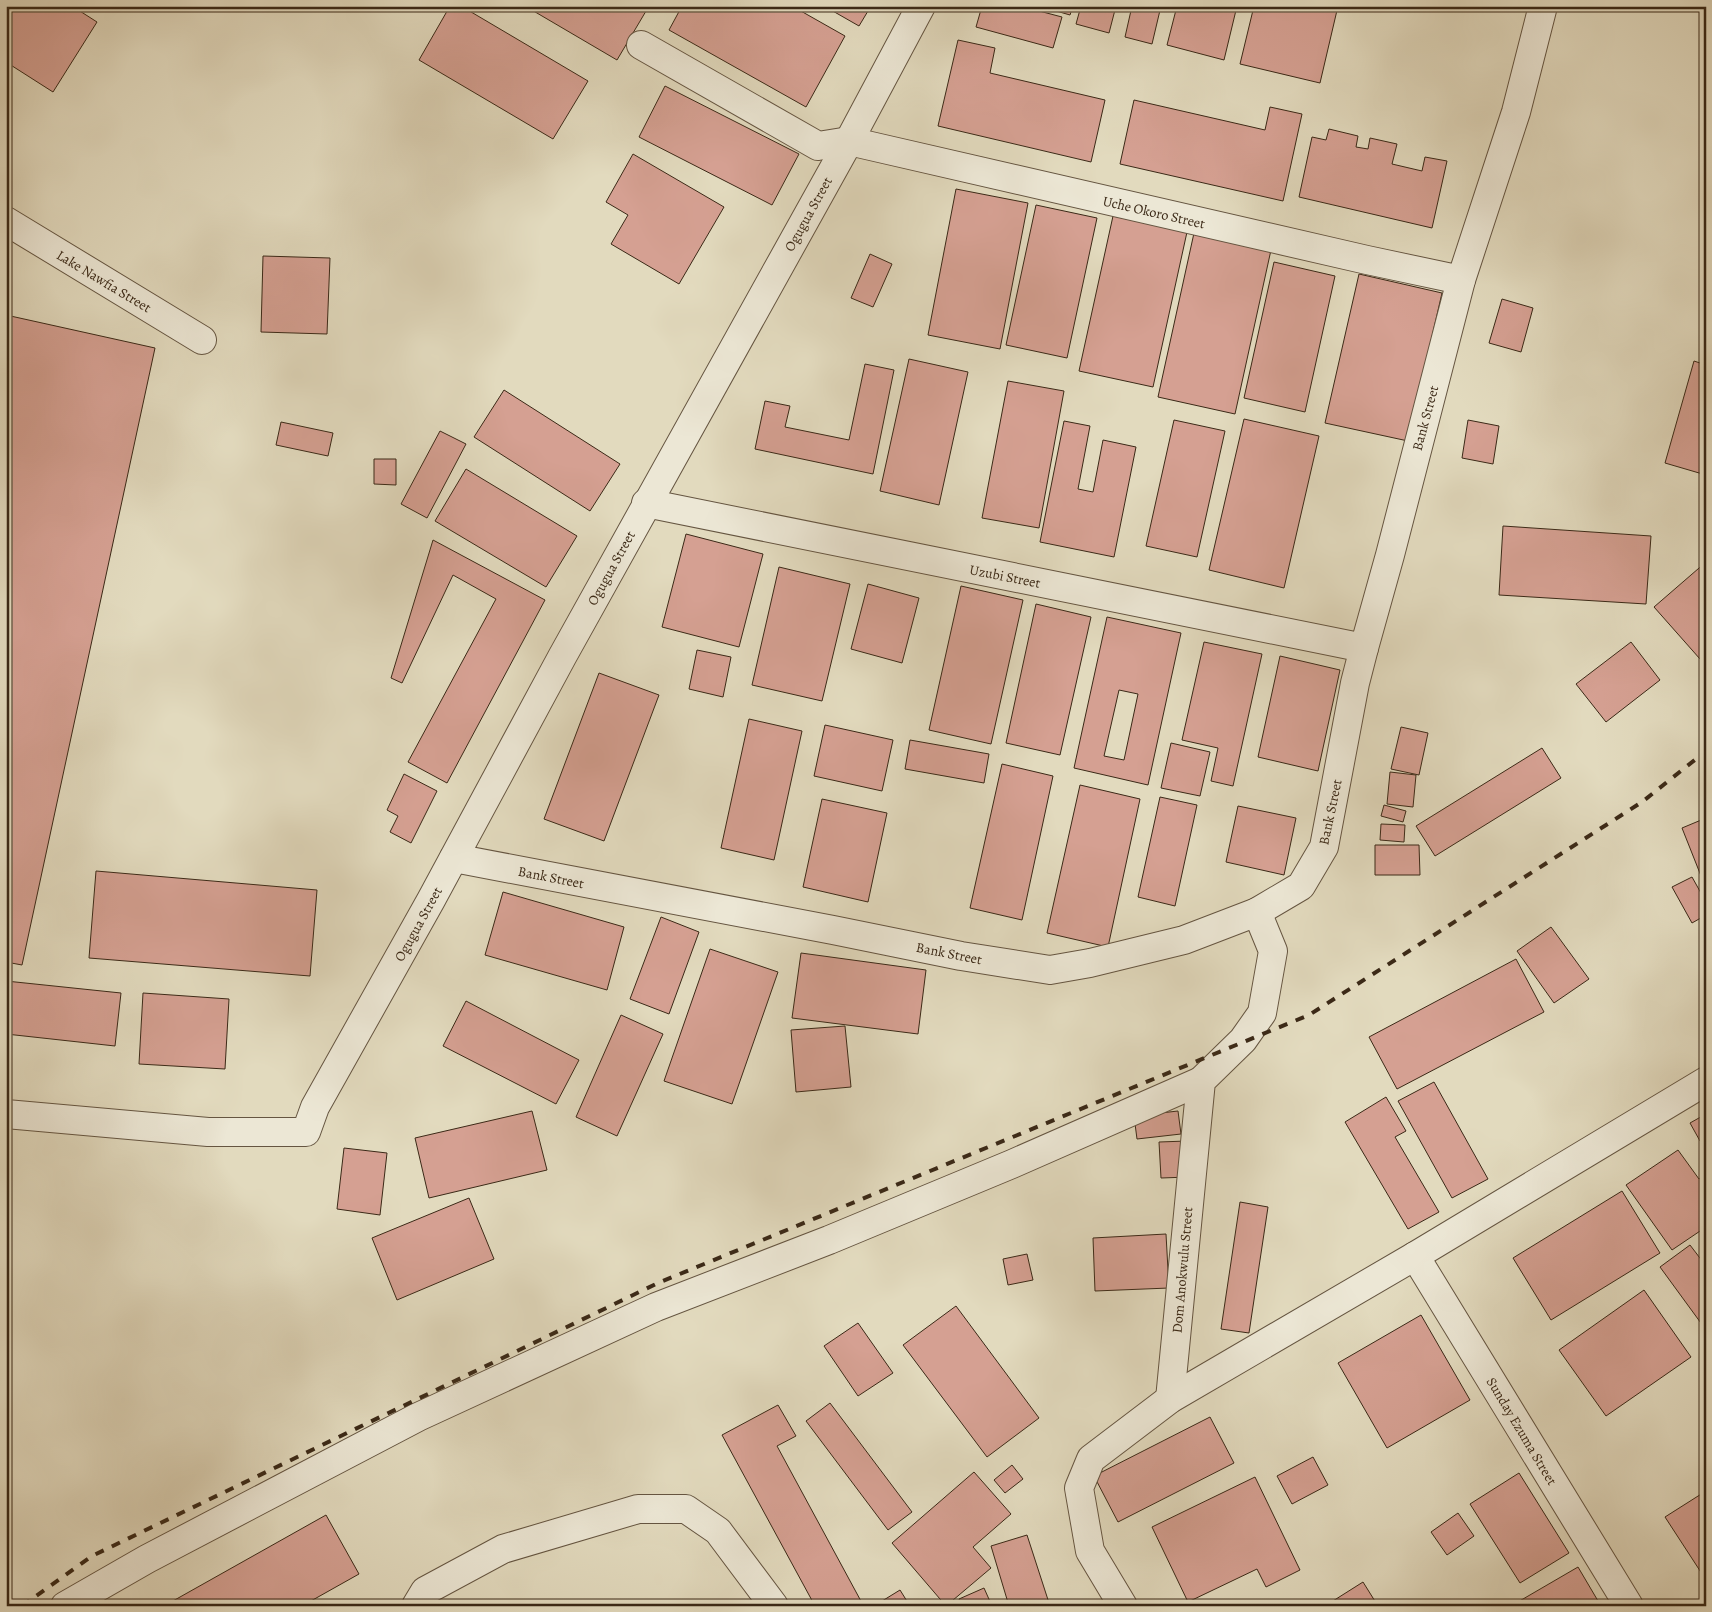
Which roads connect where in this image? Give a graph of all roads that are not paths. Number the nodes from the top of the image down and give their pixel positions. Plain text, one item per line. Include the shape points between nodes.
1 (921, 6) edge
2 (1542, 6) edge
3 (641, 45) dead end
4 (849, 141) junction
5 (6, 221) edge
6 (1461, 280) junction
7 (202, 340) dead end
8 (646, 503) junction
9 (1364, 648) junction
10 (454, 858) junction
11 (1257, 912) junction
12 (1201, 1081) junction
13 (1706, 1081) edge
14 (6, 1114) edge
15 (1416, 1256) junction
16 (1170, 1399) junction
17 (65, 1606) edge
18 (416, 1606) edge
19 (774, 1606) edge
20 (1123, 1606) edge
21 (1629, 1606) edge

1 - 4 street, Ogugua Street
2 - 6 street, Bank Street via 1516,112
3 - 4 street via 818,146
4 - 6 street, Uche Okoro Street
4 - 8 street, Ogugua Street
5 - 7 street, Lake Nawfia Street
6 - 9 street, Bank Street
8 - 9 street, Uzubi Street
8 - 10 street, Ogugua Street
9 - 11 street, Bank Street via 1324,847 1301,886
10 - 11 street, Bank Street via 961,956 1050,970 1184,940
10 - 14 street, Ogugua Street via 315,1108 306,1132 208,1132
11 - 12 street via 1273,951 1262,1013 1244,1040
12 - 16 street, Dom Anokwulu Street
12 - 17 street via 829,1240 656,1307 418,1417 147,1559
13 - 15 street
15 - 16 street
15 - 21 street, Sunday Ezuma Street
16 - 20 street via 1091,1459 1079,1488 1090,1552
18 - 19 street via 425,1591 503,1549 638,1509 686,1510 718,1531

